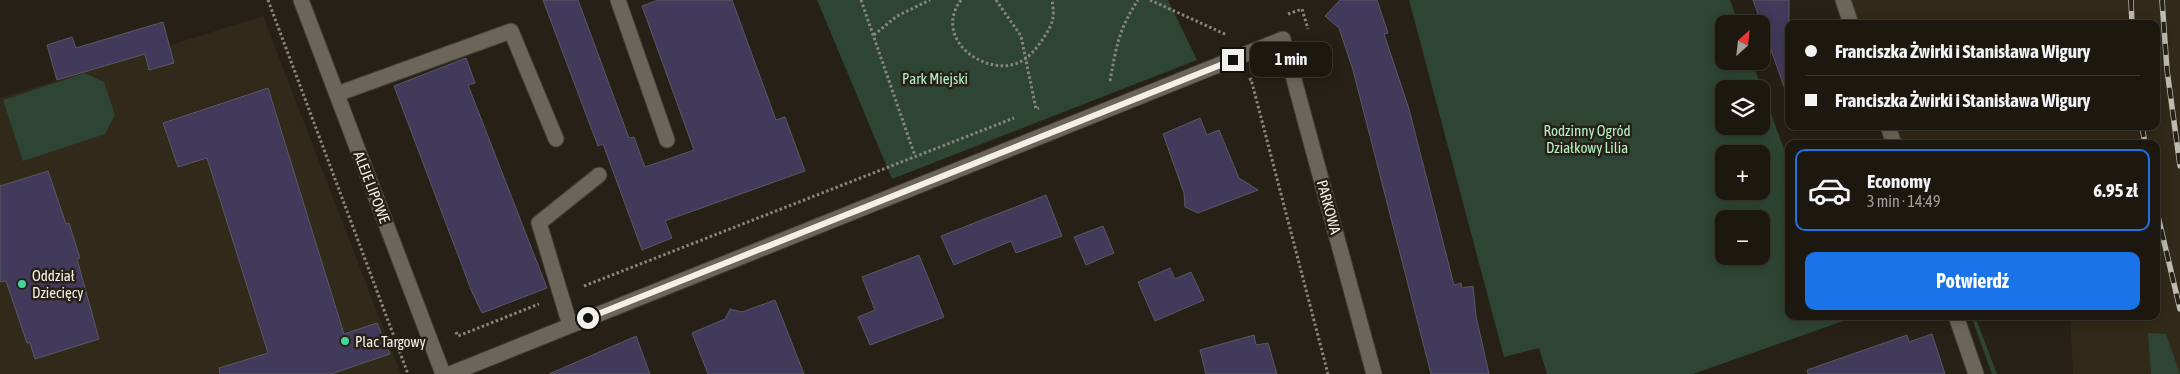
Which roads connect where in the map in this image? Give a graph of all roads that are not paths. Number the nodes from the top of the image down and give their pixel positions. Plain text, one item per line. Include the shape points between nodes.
1 (302, 0) edge
2 (618, 0) edge
3 (1843, 0) edge
4 (1850, 20) edge
5 (337, 94) junction
6 (556, 139) dead end
7 (668, 140) dead end
8 (598, 175) dead end
9 (1957, 320) edge
10 (570, 326) junction
11 (443, 374) edge
12 (450, 374) edge
13 (1374, 374) edge
14 (1976, 374) edge

1 - 5 street, ALEJE LIPOWE
2 - 7 street
3 - 4 street
5 - 6 street via 510,31
5 - 11 street, ALEJE LIPOWE
8 - 10 street via 539,223
9 - 14 street
10 - 12 street
10 - 13 street, PARKOWA via 1283,39

